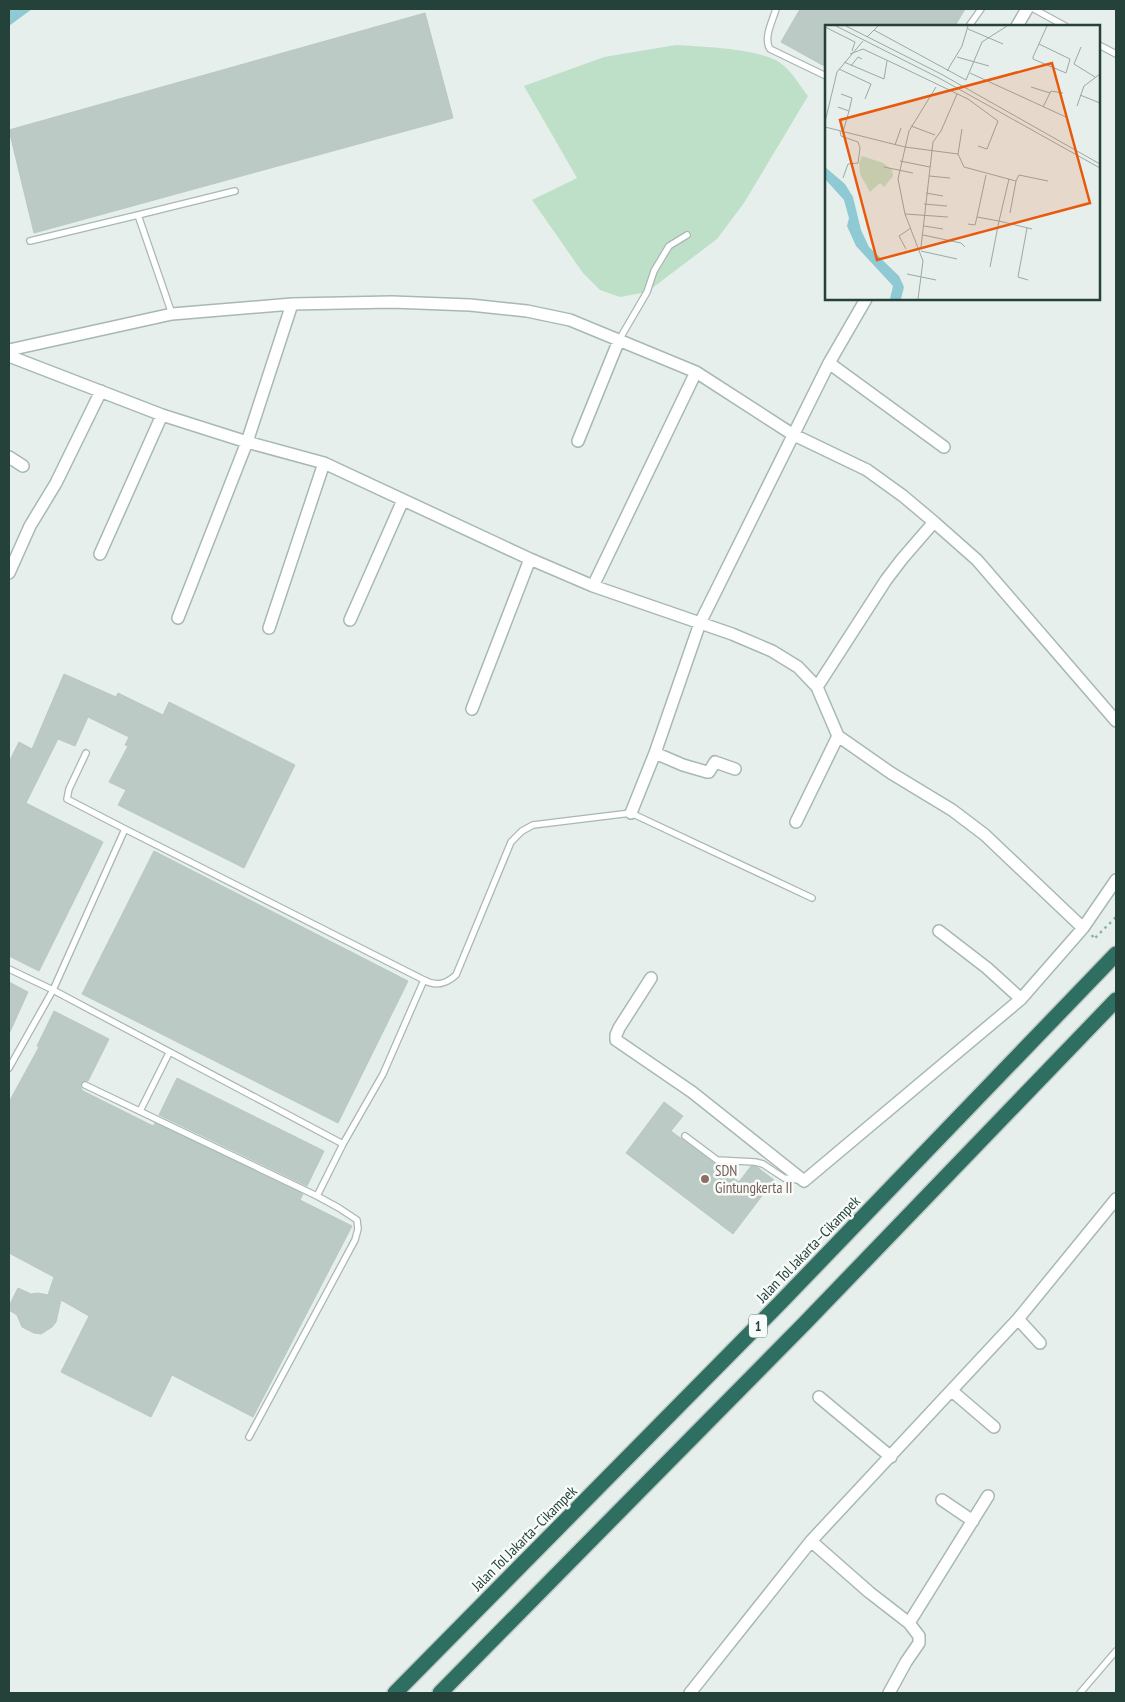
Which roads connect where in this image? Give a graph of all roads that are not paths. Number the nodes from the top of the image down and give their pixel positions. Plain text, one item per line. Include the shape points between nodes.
1 (776, 9) edge
2 (981, 9) edge
3 (1027, 9) edge
4 (1034, 9) edge
5 (970, 25) edge
6 (1019, 25) edge
7 (1064, 25) edge
8 (1100, 46) edge
9 (1116, 54) edge
10 (825, 76) edge
11 (235, 190) dead end
12 (138, 215) junction
13 (687, 235) dead end
14 (30, 241) dead end
15 (865, 300) edge
16 (292, 304) junction
17 (172, 314) junction
18 (619, 340) junction
19 (9, 350) edge
20 (9, 356) edge
21 (829, 363) junction
22 (696, 372) junction
23 (101, 391) junction
24 (162, 415) junction
25 (792, 434) junction
26 (578, 441) dead end
27 (247, 442) junction
28 (944, 447) dead end
29 (9, 457) edge
30 (324, 463) junction
31 (24, 466) dead end
32 (403, 500) junction
33 (934, 522) junction
34 (100, 554) dead end
35 (530, 559) junction
36 (9, 573) edge
37 (594, 586) junction
38 (178, 618) dead end
39 (350, 620) dead end
40 (700, 623) junction
41 (269, 628) dead end
42 (817, 687) junction
43 (472, 709) dead end
44 (1116, 721) edge
45 (838, 736) junction
46 (86, 753) dead end
47 (655, 753) junction
48 (735, 769) dead end
49 (631, 813) junction
50 (796, 822) dead end
51 (126, 829) junction
52 (1116, 880) edge
53 (812, 898) dead end
54 (1083, 928) junction
55 (939, 931) dead end
56 (1116, 954) edge
57 (9, 969) edge
58 (651, 978) dead end
59 (424, 980) junction
60 (53, 990) junction
61 (1021, 998) junction
62 (1116, 1000) edge
63 (169, 1053) junction
64 (9, 1068) edge
65 (85, 1085) dead end
66 (140, 1111) junction
67 (685, 1136) dead end
68 (343, 1144) junction
69 (804, 1180) junction
70 (317, 1196) junction
71 (1116, 1199) edge
72 (1018, 1319) junction
73 (1040, 1343) dead end
74 (952, 1391) junction
75 (819, 1397) dead end
76 (994, 1427) dead end
77 (249, 1437) dead end
78 (890, 1457) junction
79 (988, 1496) dead end
80 (942, 1500) dead end
81 (973, 1521) junction
82 (811, 1541) junction
83 (909, 1623) junction
84 (1116, 1651) edge
85 (395, 1693) edge
86 (440, 1693) edge
87 (690, 1693) edge
88 (890, 1693) edge
89 (1080, 1693) edge

1 - 10 lane via 767,38 770,49
2 - 5 lane
3 - 6 street
4 - 7 lane
8 - 9 lane
11 - 12 lane
12 - 14 lane
12 - 17 lane
13 - 18 lane via 669,246
15 - 21 street
16 - 17 street
16 - 18 street via 392,302 527,311 570,320
16 - 27 street
17 - 19 street
18 - 22 street
18 - 26 street
20 - 23 street
21 - 25 street
21 - 28 street
22 - 25 street
22 - 37 street
23 - 24 street
23 - 36 street
24 - 27 street
24 - 34 street
25 - 33 street via 867,470
25 - 40 street
27 - 30 street
27 - 38 street
29 - 31 street
30 - 32 street
30 - 41 street
32 - 35 street
32 - 39 street
33 - 42 street via 886,580
33 - 44 street via 977,560
35 - 37 street
35 - 43 street
37 - 40 street
40 - 42 street via 772,651 798,667
40 - 47 street
42 - 45 street
45 - 50 street
45 - 54 street via 985,835
46 - 51 lane via 67,799
47 - 48 street via 706,772 715,762
47 - 49 street
49 - 53 lane
49 - 59 lane via 533,825 522,831 511,842 456,976 438,984
51 - 59 lane
51 - 60 lane
52 - 54 street
54 - 61 street
55 - 61 street
56 - 85 highway, Jalan Tol Jakarta–Cikampek / 1 via 780,1303
57 - 60 lane
58 - 69 street via 619,1028 616,1040 692,1092
59 - 68 lane via 384,1074
60 - 63 lane
60 - 64 lane
61 - 69 street
62 - 86 highway, 1 via 805,1323
63 - 66 lane
63 - 68 lane
65 - 66 lane
66 - 70 lane
67 - 69 lane via 717,1160 755,1162 784,1178
68 - 70 lane
70 - 77 lane via 356,1220 358,1229
71 - 72 street
72 - 73 street
72 - 74 street
74 - 76 street
74 - 78 street
75 - 78 street
78 - 82 street
79 - 81 street
80 - 81 street
81 - 83 street
82 - 83 street
82 - 87 street
83 - 88 street via 919,1636 919,1643
84 - 89 lane

